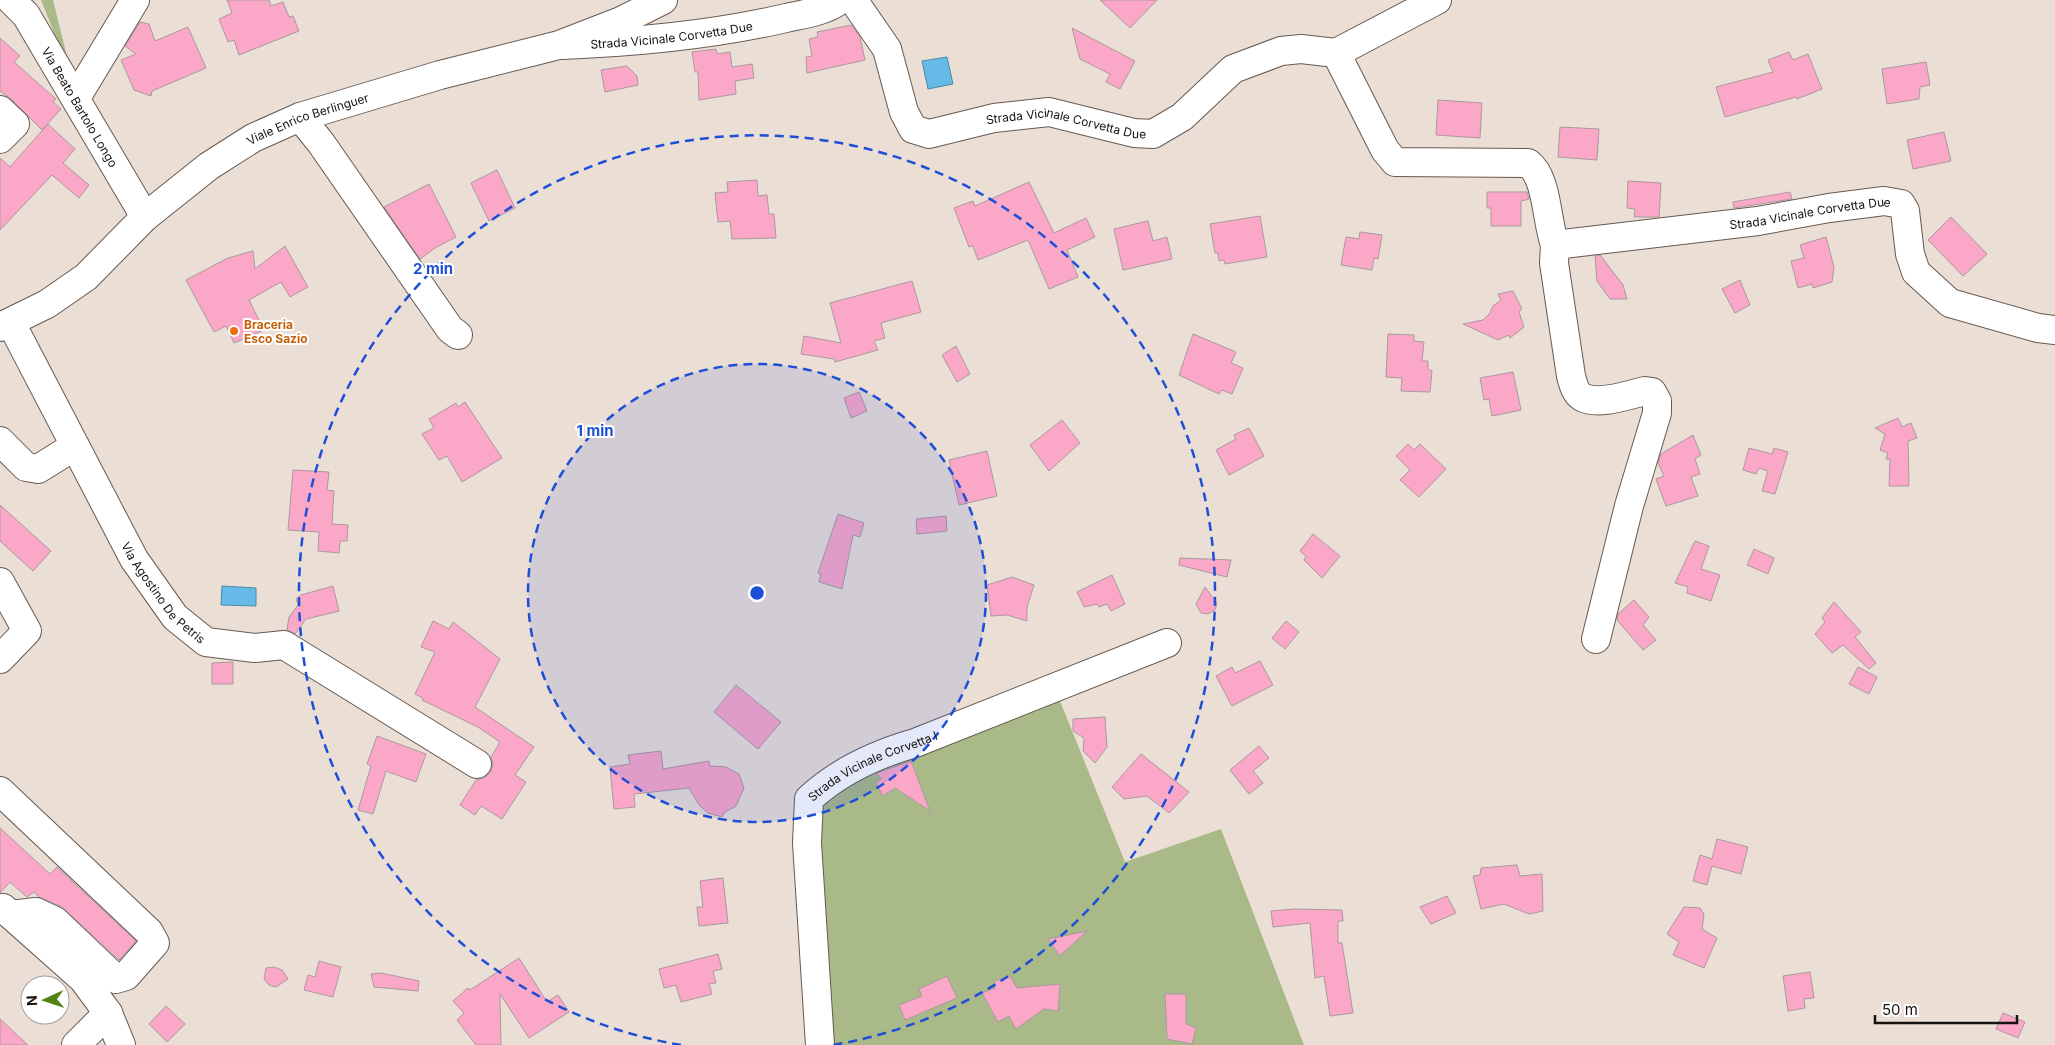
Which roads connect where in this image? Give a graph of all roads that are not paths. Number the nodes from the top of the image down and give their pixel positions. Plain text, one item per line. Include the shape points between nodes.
1 (11, 0) edge
2 (135, 0) edge
3 (663, 0) edge
4 (840, 0) edge
5 (856, 0) edge
6 (1437, 0) edge
7 (559, 46) junction
8 (1336, 53) junction
9 (76, 98) junction
10 (0, 110) edge
11 (300, 117) junction
12 (0, 139) edge
13 (145, 217) junction
14 (1555, 245) junction
15 (6, 325) edge
16 (2055, 330) edge
17 (458, 335) dead end
18 (0, 441) edge
19 (75, 446) junction
20 (0, 582) edge
21 (1596, 639) dead end
22 (1167, 643) dead end
23 (0, 659) edge
24 (476, 764) dead end
25 (0, 791) edge
26 (5, 910) edge
27 (108, 1013) junction
28 (76, 1045) edge
29 (121, 1045) edge
30 (820, 1045) edge

1 - 9 street, Via Beato Bartolo Longo via 26,15
2 - 9 street
3 - 7 street, Viale Enrico Berlinguer
4 - 7 street, Strada Vicinale Corvetta Due via 811,12 735,30
5 - 8 street, Strada Vicinale Corvetta Due via 886,49 904,112 913,129 929,134 994,118 1050,112 1134,133 1153,134 1182,117 1233,69 1281,51 1301,49
6 - 8 street
7 - 11 street, Viale Enrico Berlinguer via 440,75
8 - 14 street via 1394,162 1528,163 1536,169
9 - 13 street, Via Beato Bartolo Longo
10 - 12 street via 15,124
11 - 13 street, Viale Enrico Berlinguer via 253,138 209,166
11 - 17 street via 450,329
13 - 15 street, Viale Enrico Berlinguer via 86,277 47,304
14 - 16 street, Strada Vicinale Corvetta Due via 1758,221 1884,201 1901,204 1916,272 1950,303
14 - 21 street via 1554,263 1575,390 1582,397 1595,401 1645,391 1652,392 1657,401 1657,412 1629,506
15 - 19 street, Via Agostino De Petris
18 - 19 street via 26,467 38,469
19 - 24 street, Via Agostino De Petris via 134,559 175,617 206,642 255,648 284,645
20 - 23 street via 27,631
22 - 30 street, Strada Vicinale Corvetta I via 885,751 825,784 809,799 807,843
25 - 26 street via 149,932 155,943 126,976 116,979 55,921 36,912
26 - 27 street via 83,979
27 - 28 street
27 - 29 street

